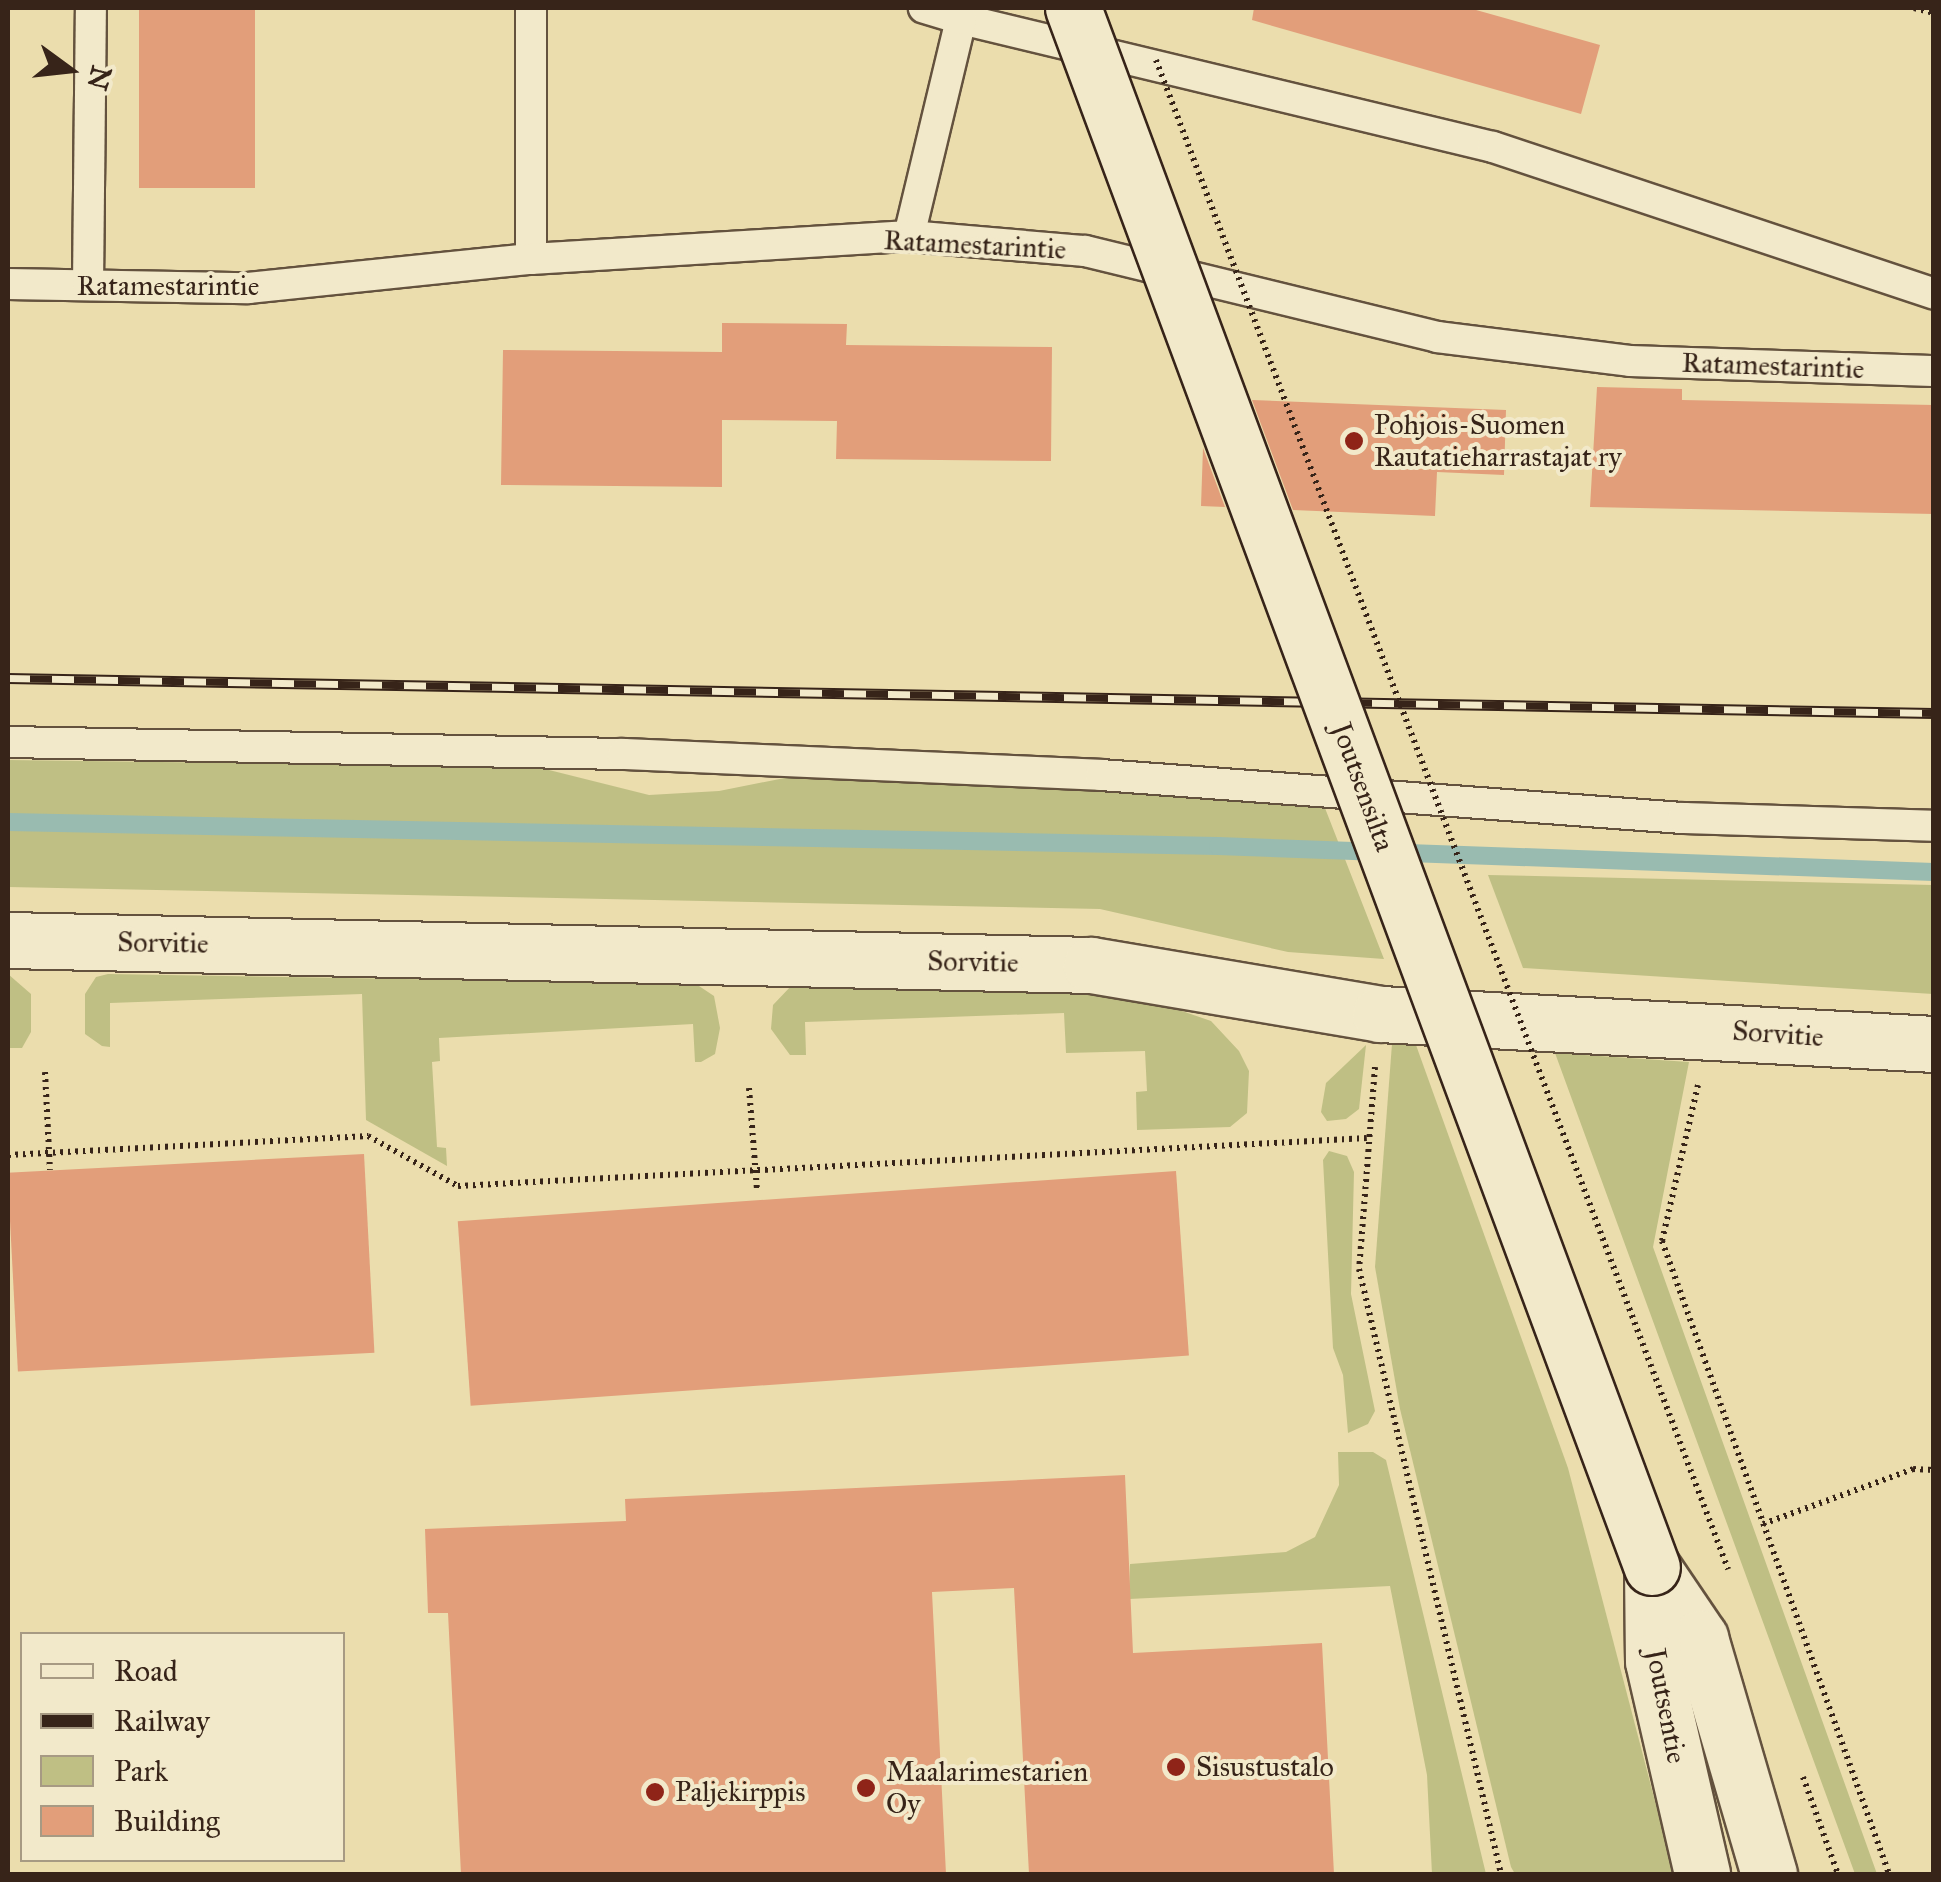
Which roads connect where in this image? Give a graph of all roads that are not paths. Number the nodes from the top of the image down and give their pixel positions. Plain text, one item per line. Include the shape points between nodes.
1 (91, 8) edge
2 (531, 8) edge
3 (924, 8) edge
4 (1073, 8) edge
5 (965, 13) edge
6 (909, 236) junction
7 (531, 259) junction
8 (8, 284) edge
9 (88, 285) junction
10 (1934, 294) edge
11 (1934, 371) edge
12 (8, 742) edge
13 (1934, 826) edge
14 (8, 940) edge
15 (1934, 1044) edge
16 (1652, 1567) junction
17 (1702, 1874) edge
18 (1770, 1874) edge

1 - 9 lane
2 - 7 lane
3 - 5 lane
4 - 16 main road, Joutsensilta, bridge
5 - 6 lane
5 - 10 lane via 1493,147
6 - 7 lane, Ratamestarintie
6 - 11 lane, Ratamestarintie via 1084,251 1437,337 1630,361
7 - 9 lane, Ratamestarintie via 248,288
8 - 9 lane, Ratamestarintie
12 - 13 lane via 643,754 1100,775 1682,818
14 - 15 main road, Sorvitie via 1091,964 1380,1014
16 - 17 main road, Joutsentie via 1653,1661
16 - 18 main road, Joutsentie via 1700,1638

